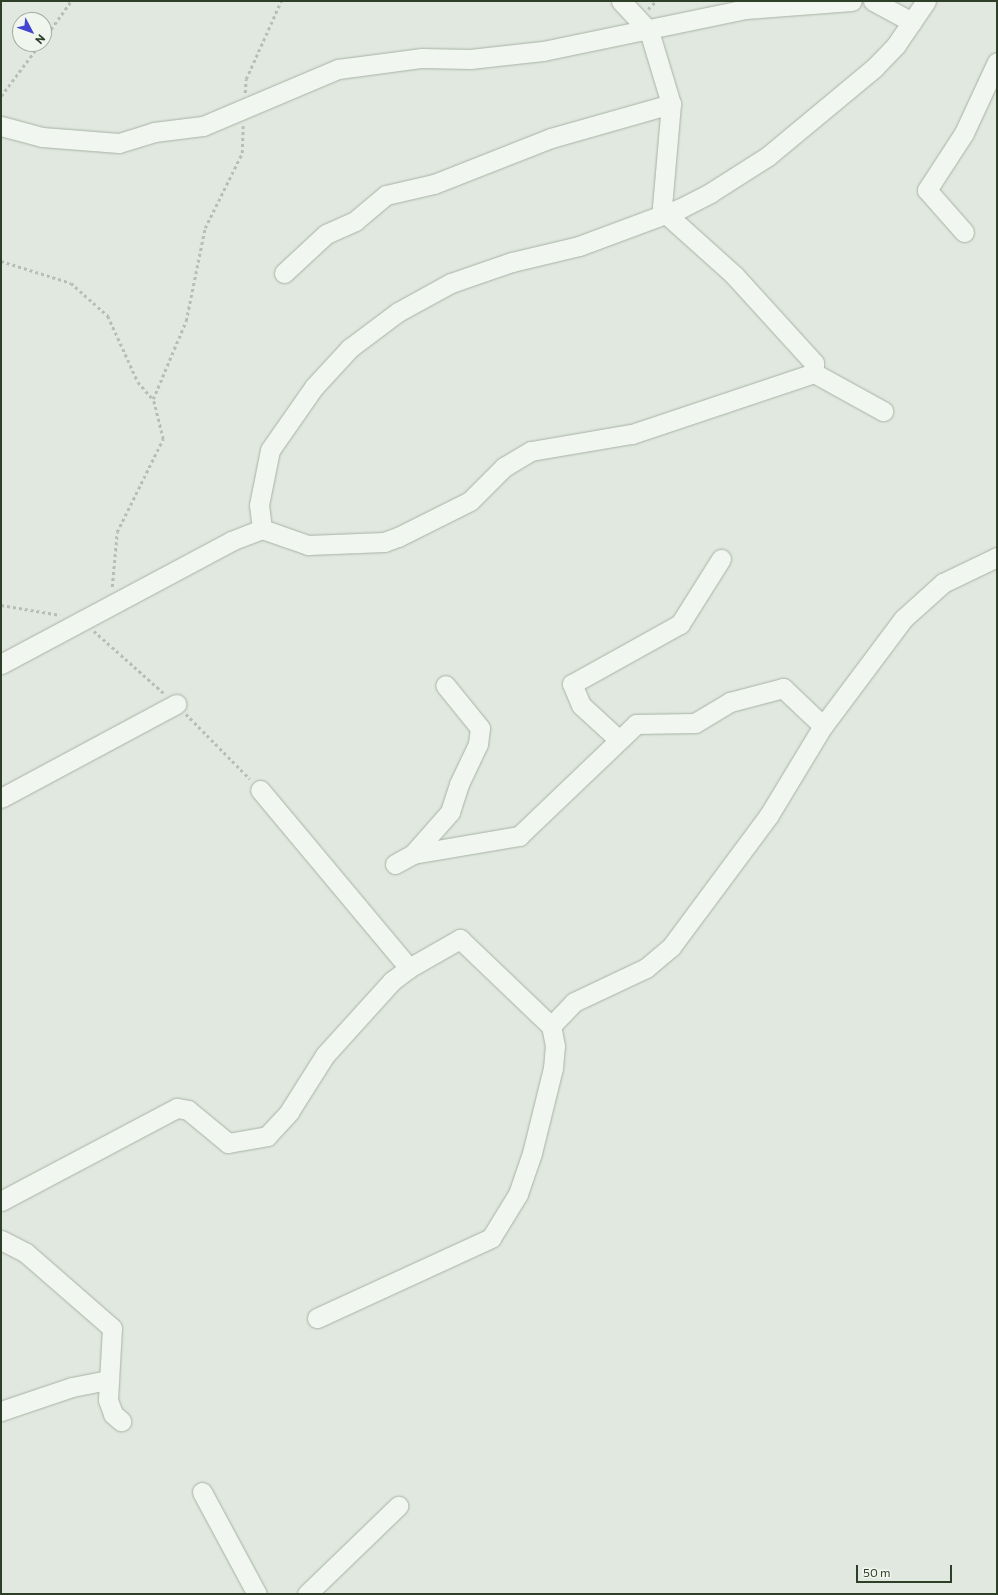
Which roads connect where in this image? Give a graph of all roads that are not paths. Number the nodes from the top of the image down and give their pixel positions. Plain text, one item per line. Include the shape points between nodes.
1 (621, 1) edge
2 (852, 1) edge
3 (872, 1) edge
4 (926, 1) edge
5 (782, 3) edge
6 (912, 22) junction
7 (649, 31) junction
8 (997, 62) edge
9 (671, 104) junction
10 (1, 126) edge
11 (665, 213) junction
12 (964, 232) dead end
13 (284, 273) dead end
14 (814, 373) junction
15 (883, 411) dead end
16 (262, 529) junction
17 (997, 557) edge
18 (721, 559) dead end
19 (1, 664) edge
20 (445, 685) dead end
21 (176, 704) dead end
22 (823, 726) junction
23 (618, 739) junction
24 (260, 790) dead end
25 (1, 798) edge
26 (413, 854) junction
27 (395, 864) dead end
28 (409, 968) junction
29 (551, 1026) junction
30 (1, 1201) edge
31 (1, 1240) edge
32 (317, 1318) dead end
33 (109, 1380) junction
34 (1, 1411) edge
35 (121, 1422) dead end
36 (202, 1492) dead end
37 (398, 1506) dead end
38 (257, 1594) edge
39 (307, 1594) edge

1 - 7 street
2 - 5 street
3 - 6 street
4 - 6 street
5 - 7 street
6 - 11 street via 874,68 768,156 710,193
7 - 9 street
7 - 10 street via 543,51 470,59 422,58 338,69 244,111 203,126 154,132 118,143 42,136
8 - 12 street via 964,133 927,190
9 - 11 street via 662,207
9 - 13 street via 551,138 434,184 386,195 355,221 326,234
11 - 14 street via 734,274 814,363
11 - 16 street via 579,246 512,262 451,284 398,312 350,348 314,388 270,450 259,505
14 - 15 street
14 - 16 street via 632,434 531,451 504,467 470,501 384,542 308,545
16 - 19 street via 231,541
17 - 22 street via 943,583 920,601 887,639
18 - 23 street via 680,624 572,684 581,705
20 - 26 street via 480,728 478,744 459,784 450,812
21 - 25 street
22 - 23 street via 789,691 778,688 730,702 694,723 636,724
22 - 29 street via 769,814 671,947 646,968 574,1002
23 - 26 street via 519,836
24 - 28 street
26 - 27 street
28 - 29 street via 460,939
28 - 30 street via 392,981 325,1055 285,1118 267,1136 228,1143 188,1110 178,1108
29 - 32 street via 555,1046 553,1068 532,1153 518,1194 491,1238
31 - 33 street via 26,1253 112,1328
33 - 34 street via 72,1387
33 - 35 street via 110,1408
36 - 38 street
37 - 39 street

